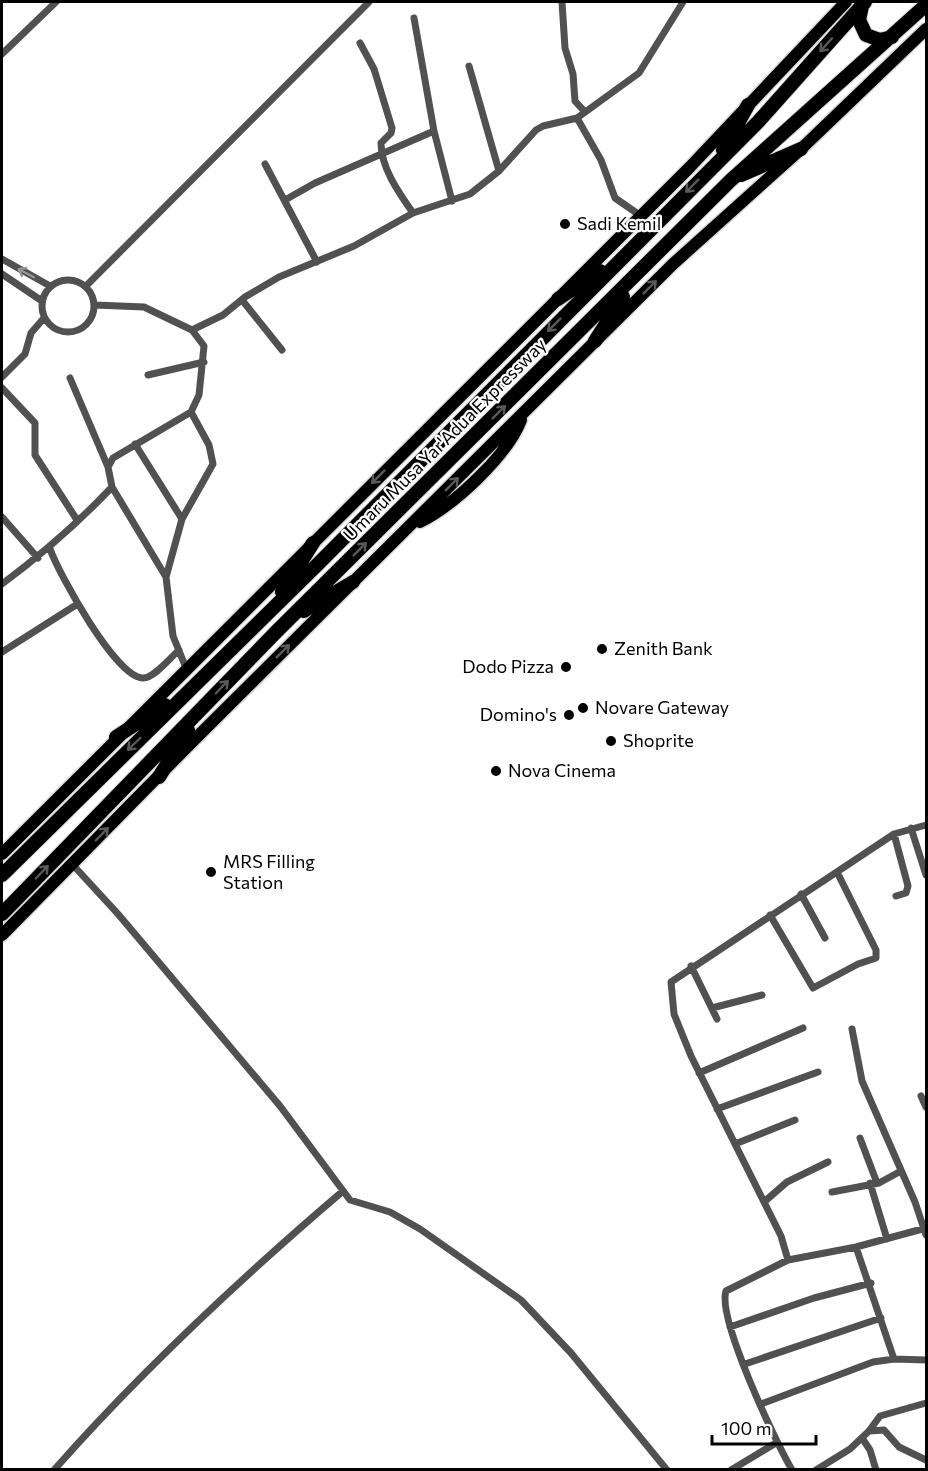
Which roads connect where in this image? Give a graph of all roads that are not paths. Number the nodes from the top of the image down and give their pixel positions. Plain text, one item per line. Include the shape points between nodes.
1 (56, 2) edge
2 (369, 2) edge
3 (562, 2) edge
4 (683, 2) edge
5 (846, 2) edge
6 (863, 3) edge
7 (927, 5) edge
8 (414, 18) dead end
9 (927, 29) edge
10 (892, 37) junction
11 (360, 43) dead end
12 (2, 54) edge
13 (469, 66) dead end
14 (748, 105) junction
15 (584, 111) junction
16 (577, 118) junction
17 (434, 131) junction
18 (801, 149) junction
19 (382, 154) junction
20 (715, 163) junction
21 (265, 164) dead end
22 (499, 171) junction
23 (731, 180) junction
24 (285, 200) junction
25 (452, 201) junction
26 (413, 213) junction
27 (641, 216) junction
28 (624, 255) junction
29 (2, 259) edge
30 (317, 262) junction
31 (2, 274) edge
32 (638, 275) junction
33 (50, 286) junction
34 (86, 286) junction
35 (558, 298) junction
36 (242, 300) junction
37 (42, 301) junction
38 (95, 305) junction
39 (44, 318) junction
40 (192, 330) junction
41 (595, 341) junction
42 (282, 350) dead end
43 (204, 362) junction
44 (148, 375) dead end
45 (2, 378) edge
46 (70, 378) dead end
47 (2, 388) edge
48 (191, 412) junction
49 (135, 444) junction
50 (108, 467) junction
51 (112, 487) junction
52 (2, 517) edge
53 (182, 519) junction
54 (77, 520) junction
55 (312, 543) junction
56 (50, 549) junction
57 (38, 558) junction
58 (166, 577) junction
59 (353, 582) junction
60 (2, 584) edge
61 (76, 605) junction
62 (270, 611) junction
63 (285, 623) junction
64 (179, 650) junction
65 (2, 652) edge
66 (186, 668) junction
67 (192, 687) junction
68 (199, 710) junction
69 (117, 737) junction
70 (159, 777) junction
71 (927, 825) edge
72 (911, 828) junction
73 (894, 834) junction
74 (2, 854) edge
75 (73, 865) junction
76 (837, 872) junction
77 (927, 875) edge
78 (2, 876) edge
79 (801, 894) junction
80 (896, 896) dead end
81 (2, 914) edge
82 (770, 915) junction
83 (2, 935) edge
84 (825, 938) dead end
85 (691, 966) junction
86 (762, 995) dead end
87 (711, 1008) junction
88 (717, 1019) dead end
89 (803, 1028) dead end
90 (852, 1029) dead end
91 (818, 1072) dead end
92 (699, 1073) junction
93 (921, 1096) dead end
94 (927, 1107) edge
95 (717, 1109) junction
96 (795, 1120) dead end
97 (860, 1138) dead end
98 (735, 1144) junction
99 (828, 1162) dead end
100 (901, 1171) junction
101 (874, 1183) junction
102 (343, 1191) junction
103 (832, 1192) dead end
104 (764, 1202) junction
105 (926, 1231) edge
106 (887, 1239) junction
107 (856, 1247) junction
108 (788, 1260) junction
109 (871, 1283) junction
110 (881, 1318) junction
111 (730, 1327) junction
112 (894, 1359) junction
113 (927, 1360) edge
114 (745, 1364) junction
115 (927, 1403) edge
116 (761, 1404) junction
117 (869, 1431) junction
118 (862, 1438) junction
119 (776, 1443) junction
120 (927, 1460) edge
121 (54, 1470) edge
122 (668, 1470) edge
123 (731, 1470) edge
124 (792, 1470) edge
125 (816, 1470) edge
126 (876, 1470) edge

1 - 12 street
2 - 34 street
3 - 15 street via 565,48 573,74 575,101
4 - 15 street via 639,73
5 - 14 highway, Umaru Musa Yar'Adua Expressway
6 - 10 highway via 859,20 866,35 880,40
6 -> 20 highway, Umaru Musa Yar'Adua Expressway via 758,122
7 - 10 highway, Umaru Musa Yar'Adua Expressway
8 - 17 street
9 - 18 highway, Umaru Musa Yar'Adua Expressway
10 - 23 highway, Umaru Musa Yar'Adua Expressway
11 - 19 street via 374,69 392,128 381,143
13 - 22 street
14 - 20 highway
14 - 27 highway, Umaru Musa Yar'Adua Expressway
15 - 16 street
16 - 22 street via 543,126
16 - 27 street via 601,160 615,198
17 - 19 street
17 - 25 street
18 - 23 highway
41 -> 18 highway, Umaru Musa Yar'Adua Expressway via 673,264
19 - 24 street
19 - 26 street via 394,186
20 -> 28 highway, Umaru Musa Yar'Adua Expressway
21 - 24 street
22 - 25 street via 470,194
23 - 32 highway, Umaru Musa Yar'Adua Expressway
24 - 30 street
25 - 26 street
26 - 30 street
27 - 35 highway, Umaru Musa Yar'Adua Expressway
28 - 35 highway
28 -> 62 highway, Umaru Musa Yar'Adua Expressway
33 -> 29 street
30 - 36 street via 279,277
31 - 37 street
32 - 41 highway
63 -> 32 highway, Umaru Musa Yar'Adua Expressway
33 - 34 street via 66,279
33 - 37 street
34 - 38 street
35 -> 55 highway, Umaru Musa Yar'Adua Expressway
36 - 40 street via 223,315
36 - 42 street
37 - 39 street
38 - 39 street via 90,322 75,332 57,330
38 - 40 street via 144,307
39 - 45 street via 32,333 24,354
40 - 43 street via 204,346
59 -> 41 highway, Umaru Musa Yar'Adua Expressway
43 - 44 street
43 - 48 street via 199,395
46 - 50 street
47 - 54 street via 36,423 34,455
48 - 49 street
48 - 53 street via 209,445 213,464
49 - 50 street via 113,458
49 - 53 street
50 - 51 street
51 - 54 street
51 - 58 street
52 - 57 street
53 - 58 street
54 - 56 street
55 - 62 highway
55 - 66 highway, Umaru Musa Yar'Adua Expressway
56 - 57 street
56 - 61 street
57 - 60 street
58 - 64 street via 173,636
59 - 63 highway
70 -> 59 highway, Umaru Musa Yar'Adua Expressway
61 - 64 street via 126,672 134,676 148,677
61 - 65 street
62 - 67 highway, Umaru Musa Yar'Adua Expressway
68 -> 63 highway, Umaru Musa Yar'Adua Expressway
64 - 66 street
66 - 69 highway, Umaru Musa Yar'Adua Expressway
67 - 69 highway
67 -> 78 highway, Umaru Musa Yar'Adua Expressway
68 - 70 highway
81 -> 68 highway, Umaru Musa Yar'Adua Expressway
69 - 74 highway, Umaru Musa Yar'Adua Expressway
75 -> 70 highway, Umaru Musa Yar'Adua Expressway
71 - 72 street
72 - 73 street
72 - 77 street
73 - 76 street
73 - 80 street via 908,886 906,892
75 - 83 highway, Umaru Musa Yar'Adua Expressway
75 - 102 street via 243,1061
76 - 79 street
76 - 82 street via 876,950 872,961 858,964 813,988
79 - 82 street
79 - 84 street
82 - 85 street
85 - 87 street
85 - 92 street via 671,982 671,997 674,1014
86 - 87 street
87 - 88 street
89 - 92 street
90 - 100 street via 861,1081
91 - 95 street
92 - 95 street
93 - 94 street
95 - 98 street
96 - 98 street
97 - 101 street
98 - 104 street
99 - 104 street via 787,1182
100 - 101 street
100 - 105 street
101 - 103 street
101 - 106 street
102 - 121 street via 246,1273
102 - 122 street via 350,1200 390,1212 420,1229 521,1300 571,1353
104 - 108 street
105 - 106 street
106 - 107 street
107 - 108 street
107 - 109 street
108 - 111 street via 726,1291 723,1299
109 - 110 street
109 - 111 street
110 - 112 street
110 - 114 street
111 - 114 street
112 - 113 street
112 - 116 street via 844,1371
114 - 116 street
115 - 117 street via 879,1416
116 - 119 street
117 - 118 street
117 - 120 street via 884,1430 899,1447
118 - 125 street
118 - 126 street
119 - 123 street
119 - 124 street

